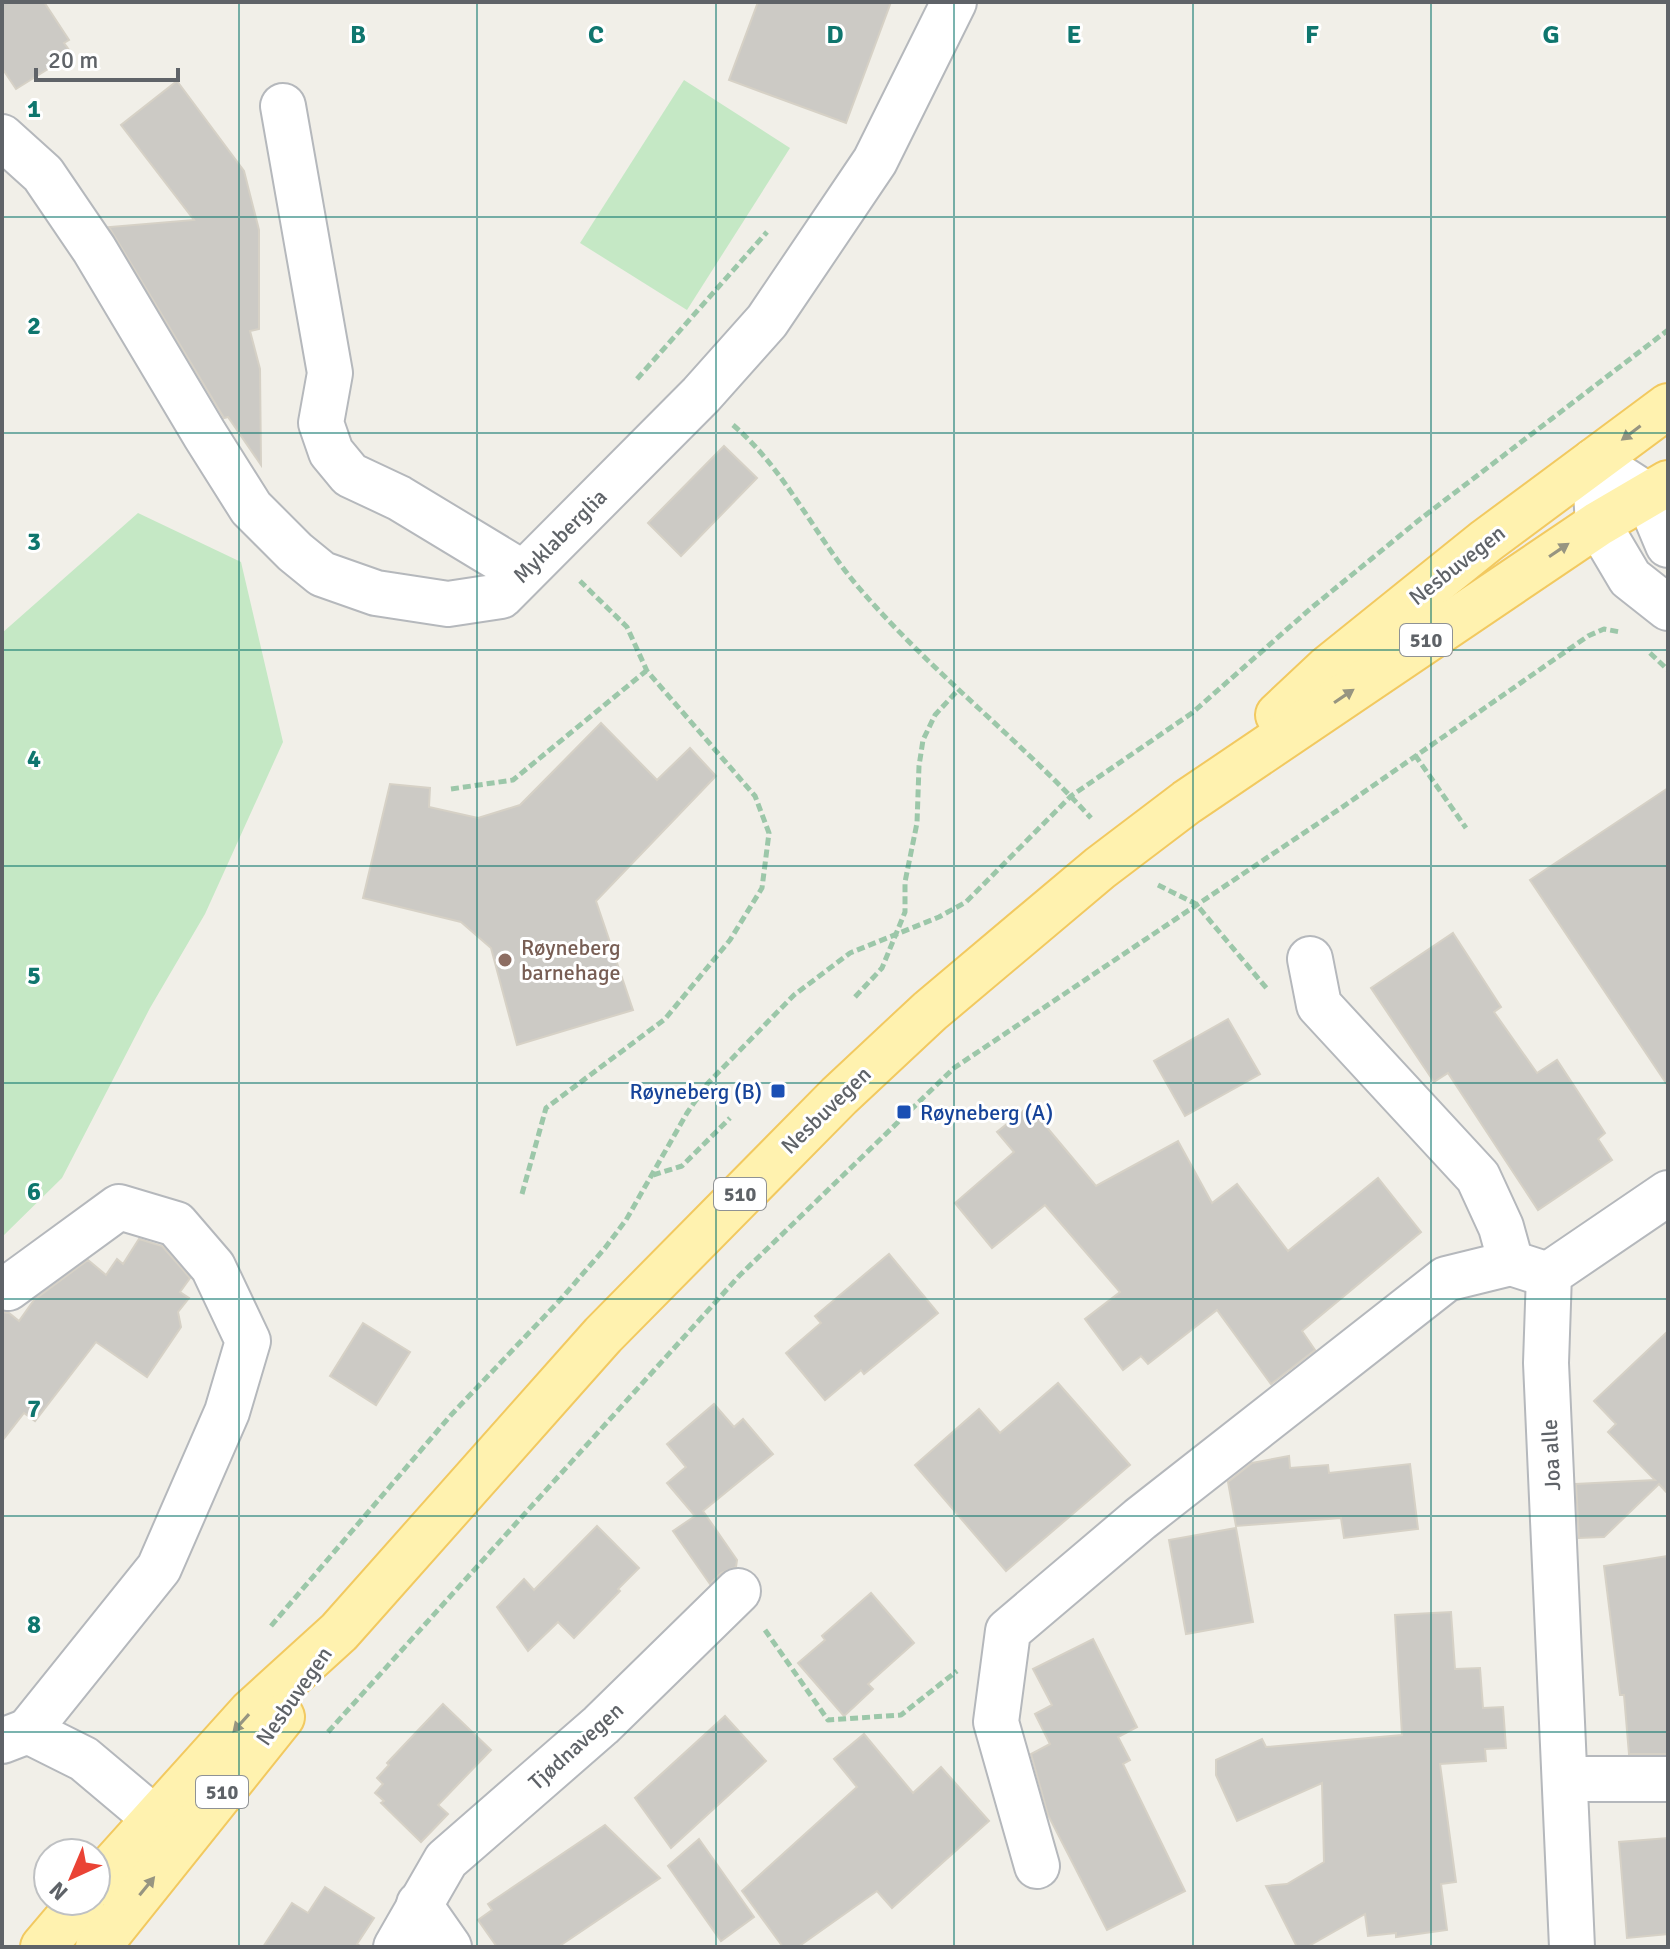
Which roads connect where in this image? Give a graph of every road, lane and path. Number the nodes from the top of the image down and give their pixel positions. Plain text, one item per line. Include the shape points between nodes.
1 (954, 2) edge
2 (283, 106) dead end
3 (2, 137) edge
4 (774, 225) dead end
5 (1668, 330) edge
6 (637, 379) dead end
7 (1668, 406) edge
8 (726, 419) dead end
9 (1594, 461) junction
10 (1658, 489) edge
11 (1598, 524) junction
12 (1668, 545) edge
13 (536, 561) junction
14 (1668, 608) edge
15 (1629, 634) dead end
16 (1647, 650) dead end
17 (1668, 670) edge
18 (647, 671) junction
19 (958, 690) junction
20 (1415, 755) junction
21 (451, 789) dead end
22 (1071, 796) junction
23 (1187, 802) junction
24 (1098, 826) dead end
25 (1466, 828) dead end
26 (1158, 885) dead end
27 (1196, 904) junction
28 (896, 933) junction
29 (1310, 959) dead end
30 (855, 997) dead end
31 (730, 1118) dead end
32 (651, 1176) junction
33 (1668, 1193) edge
34 (522, 1194) dead end
35 (1530, 1269) junction
36 (8, 1288) dead end
37 (738, 1591) joint
38 (269, 1629) dead end
39 (1008, 1631) junction
40 (339, 1632) junction
41 (15, 1736) edge
42 (325, 1736) dead end
43 (1566, 1779) junction
44 (1668, 1779) edge
45 (154, 1818) junction
46 (112, 1866) edge
47 (1037, 1866) dead end
48 (419, 1904) junction
49 (68, 1917) edge
50 (43, 1947) edge
51 (98, 1947) edge
52 (396, 1947) edge
53 (449, 1947) edge
54 (1572, 1947) edge

1 - 13 street, Myklaberglia via 875,161 767,321
2 - 13 street via 324,329 330,373 321,423 331,452 350,475
3 - 13 street, Myklaberglia via 43,174 94,249 251,508 322,574 376,593 448,604 501,596
4 - 6 path
5 - 22 path via 1419,520 1192,713
7 -> 9 main road, Nesbuvegen / 510
8 - 19 path via 756,444 859,589
9 - 10 street
9 - 11 street
9 - 23 main road, Nesbuvegen / 510 via 1327,669
10 - 11 main road, Nesbuvegen / 510
10 - 12 street
11 - 14 street via 1630,578
23 -> 11 main road, Nesbuvegen / 510
13 - 18 path via 627,627
15 - 20 path via 1604,629 1588,636
16 - 17 path
18 - 21 path via 513,780
18 - 34 path via 755,796 769,833 762,888 730,940 665,1019 546,1108
19 - 22 path
19 - 28 path via 935,715 923,740 905,912
20 - 25 path
20 - 27 path
22 - 24 path
22 - 28 path via 966,902
23 - 40 main road, Nesbuvegen / 510 via 930,1011 839,1096 603,1335
26 - 27 path
27 - 42 path via 954,1068 739,1276
28 - 30 path via 882,968
28 - 32 path via 850,953 794,995 708,1083
29 - 35 street, Joa alle via 1319,1005 1478,1177 1501,1227
31 - 32 path via 682,1166
32 - 38 path via 605,1248 451,1415
33 - 35 street
35 - 39 street via 1446,1279 1140,1519
35 - 43 street, Joa alle via 1546,1363
36 - 41 street via 119,1207 176,1224 213,1267 248,1341 227,1412 159,1568
37 - 39 path via 828,1720 901,1715
37 - 48 street, Tjødnavegen via 601,1725 446,1860
39 - 47 street via 996,1722
40 -> 45 main road, Nesbuvegen / 510 via 251,1712
51 -> 40 main road, Nesbuvegen / 510 via 273,1730
41 - 45 street via 84,1759
43 - 44 street
43 - 54 street, Joa alle
45 - 46 main road, Nesbuvegen / 510
48 - 52 street, Tjødnavegen
48 - 53 street
49 - 50 main road

